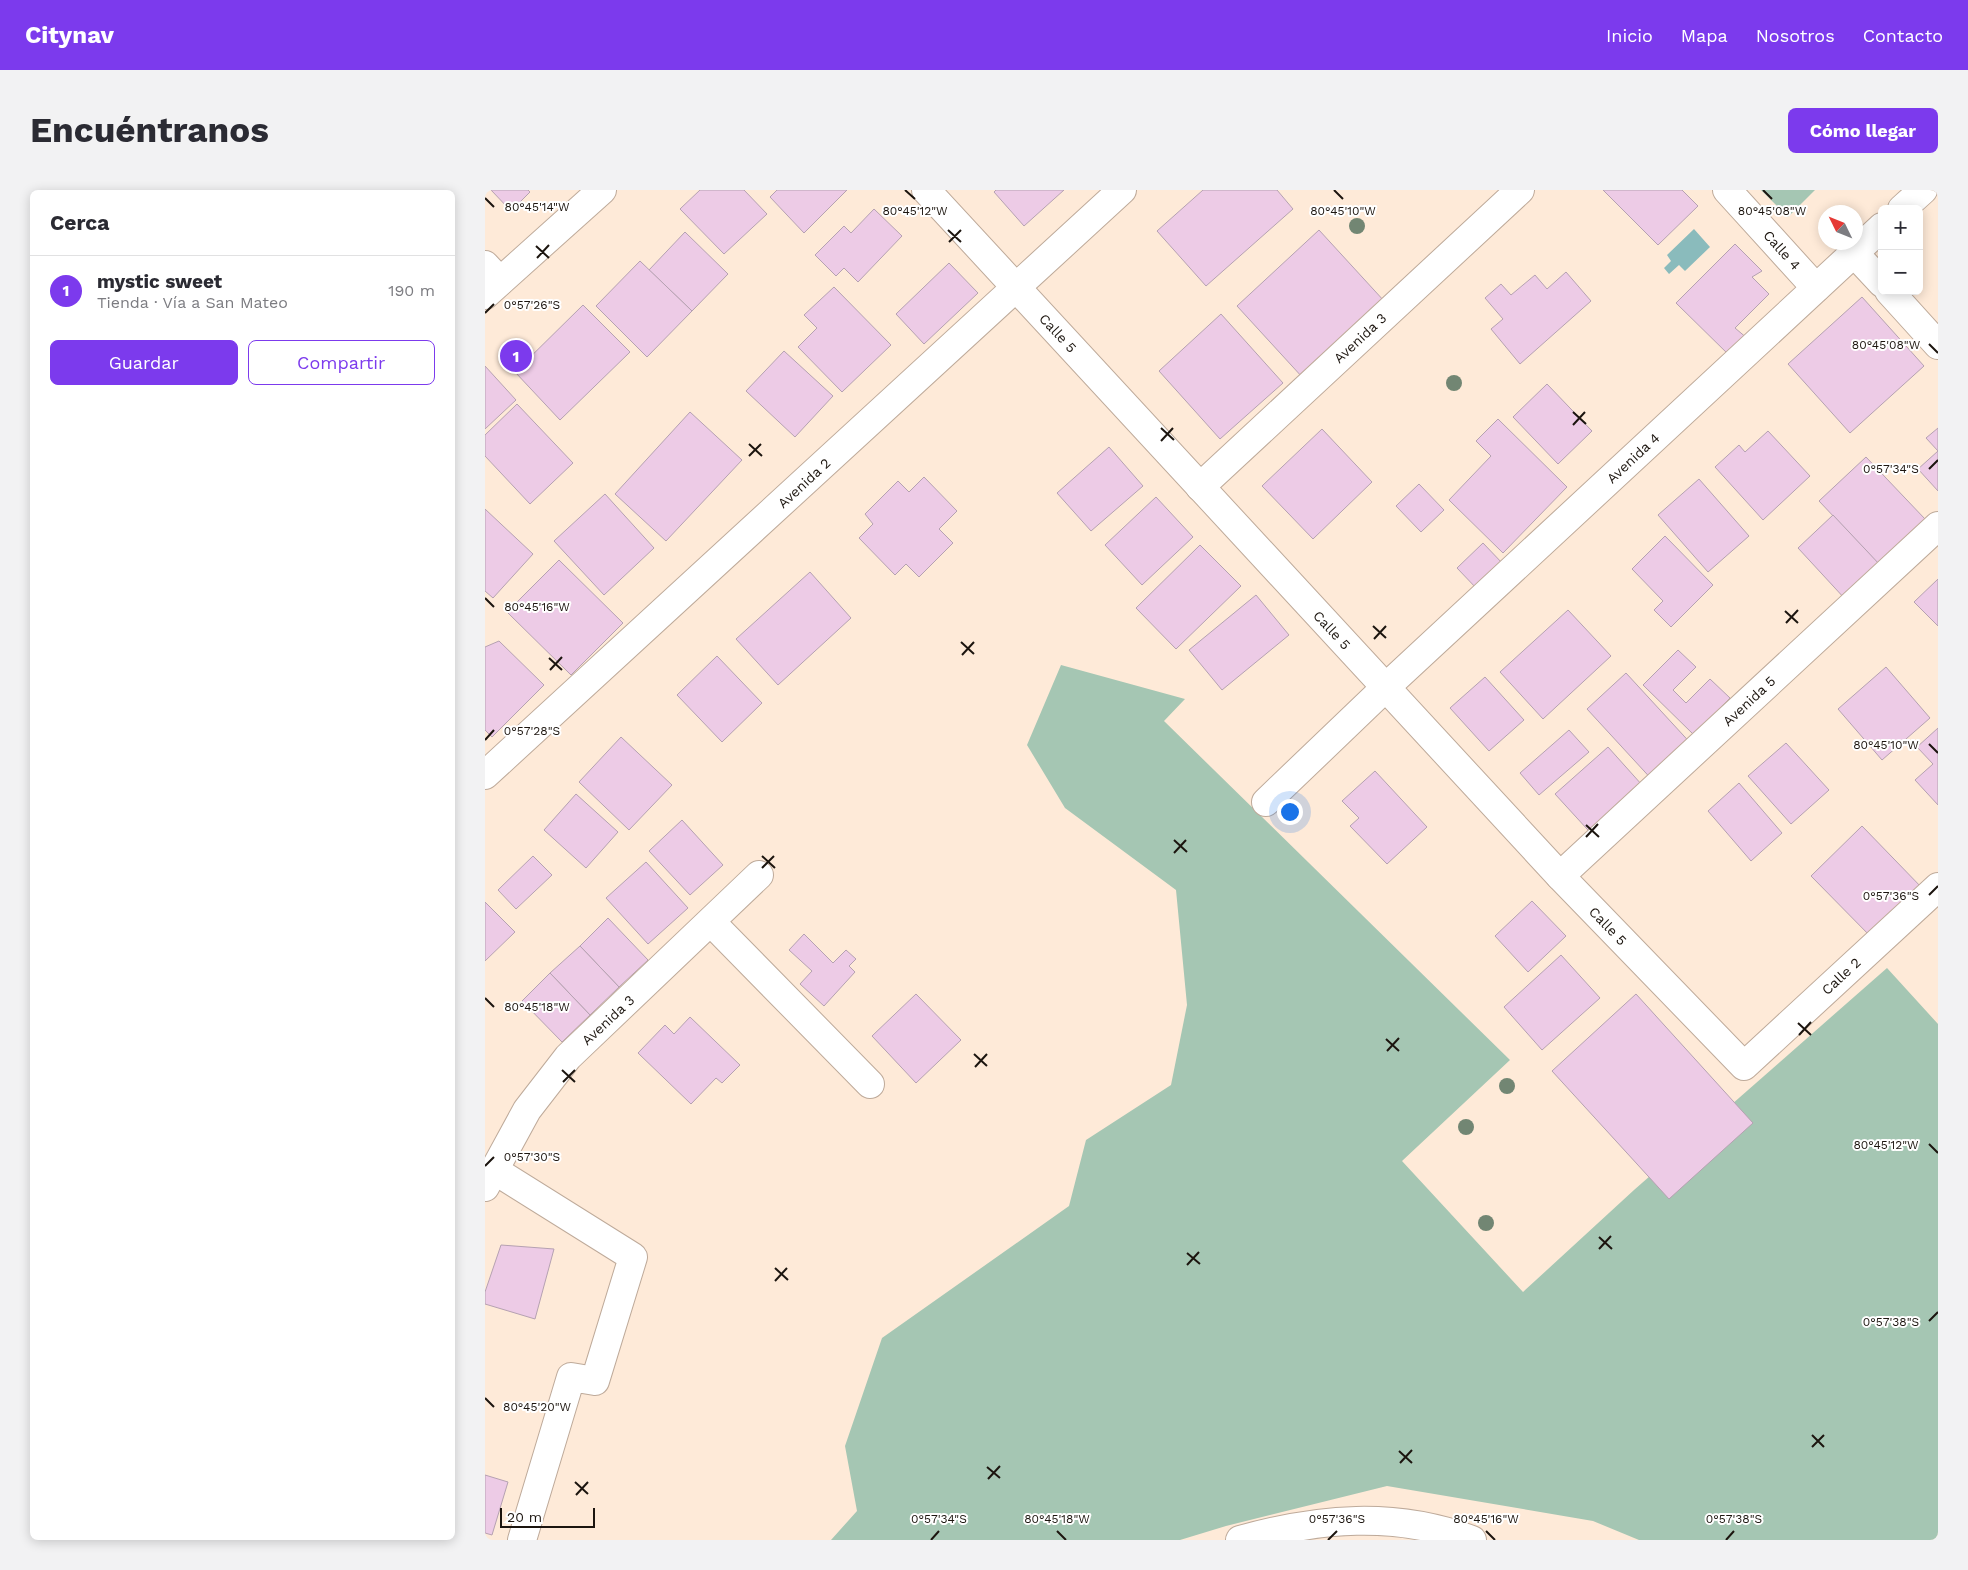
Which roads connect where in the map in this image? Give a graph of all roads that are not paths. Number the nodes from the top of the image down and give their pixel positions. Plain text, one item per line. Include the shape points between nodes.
1 (602, 190) edge
2 (926, 190) edge
3 (1122, 190) edge
4 (1520, 190) edge
5 (1727, 190) edge
6 (1923, 190) edge
7 (1906, 205) edge
8 (1878, 232) edge
9 (1854, 253) junction
10 (1878, 279) edge
11 (490, 281) edge
12 (1016, 288) junction
13 (1816, 288) junction
14 (1893, 295) edge
15 (1938, 345) edge
16 (1200, 486) junction
17 (1938, 526) edge
18 (1385, 688) junction
19 (485, 775) edge
20 (1266, 802) dead end
21 (759, 875) dead end
22 (1560, 876) junction
23 (1938, 887) edge
24 (711, 922) junction
25 (1744, 1066) joint
26 (870, 1084) dead end
27 (490, 1179) edge
28 (522, 1540) edge
29 (1240, 1540) edge
30 (1472, 1540) edge

1 - 11 street
2 - 12 street, Calle 5
3 - 12 street, Avenida 2
4 - 16 street, Avenida 3
5 - 13 street, Calle 4
6 - 7 street
8 - 9 street, Avenida 4
9 - 10 street
9 - 13 street, Avenida 4
12 - 16 street, Calle 5
12 - 19 street, Avenida 2
13 - 18 street, Avenida 4
14 - 15 street
16 - 18 street, Calle 5
17 - 22 street, Avenida 5
18 - 20 street, Avenida 4
18 - 22 street, Calle 5
21 - 24 street, Avenida 3
22 - 25 street, Calle 5
23 - 25 street, Calle 2
24 - 26 street
24 - 27 street, Avenida 3 via 568,1057 527,1110
27 - 28 street via 633,1257 595,1381 571,1377
29 - 30 street via 1325,1522 1371,1521 1409,1523 1449,1531

